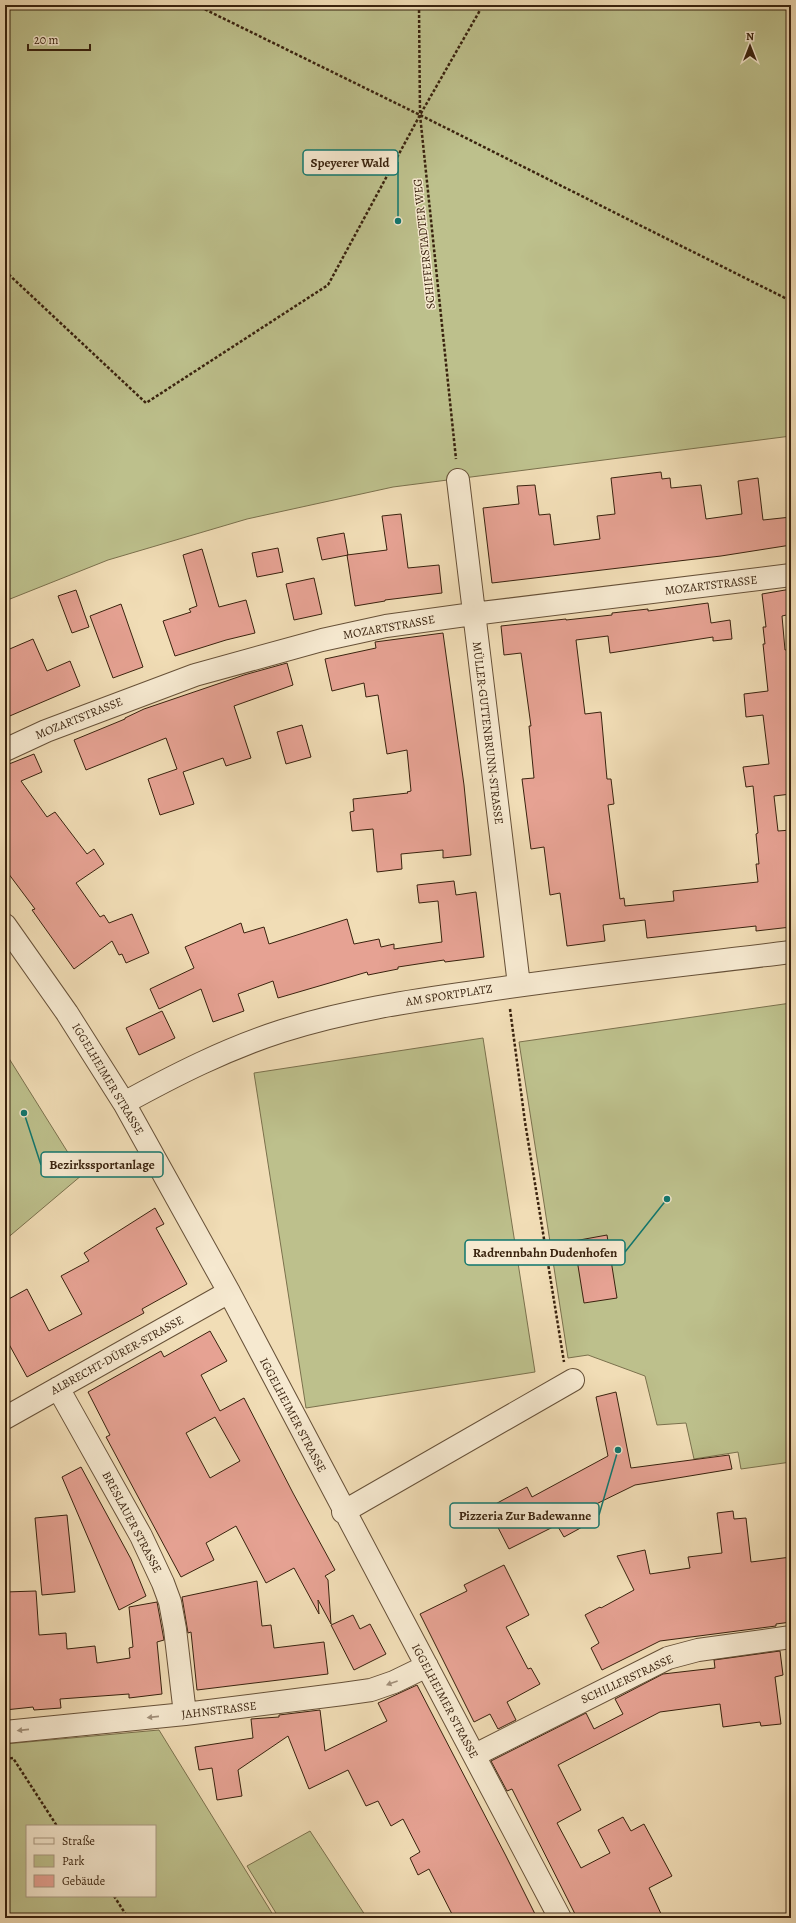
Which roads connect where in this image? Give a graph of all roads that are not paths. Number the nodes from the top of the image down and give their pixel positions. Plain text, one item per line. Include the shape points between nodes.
1 (458, 480) road end
2 (791, 575) edge
3 (473, 614) junction
4 (5, 750) edge
5 (5, 925) edge
6 (791, 952) edge
7 (513, 986) junction
8 (124, 1103) junction
9 (229, 1292) junction
10 (573, 1380) road end
11 (58, 1388) junction
12 (5, 1418) edge
13 (343, 1512) junction
14 (791, 1637) edge
15 (427, 1666) junction
16 (185, 1714) junction
17 (5, 1732) edge
18 (474, 1756) junction
19 (560, 1918) edge

1 - 3 street, MÜLLER-GUTTENBRUNN-STRASSE
2 - 3 street, MOZARTSTRASSE
3 - 4 street, MOZARTSTRASSE via 386,626 322,640 195,675 46,731
3 - 7 street, MÜLLER-GUTTENBRUNN-STRASSE
5 - 8 street, IGGELHEIMER STRASSE via 67,1013
6 - 7 street, AM SPORTPLATZ
7 - 8 street, AM SPORTPLATZ via 389,1004 332,1016 282,1031 232,1049 181,1072
8 - 9 street, IGGELHEIMER STRASSE
9 - 11 street, ALBRECHT-DÜRER-STRASSE
9 - 13 street, IGGELHEIMER STRASSE
10 - 13 street
11 - 12 street, ALBRECHT-DÜRER-STRASSE
11 - 16 street, BRESLAUER STRASSE via 141,1536 163,1583 175,1629
13 - 15 street, IGGELHEIMER STRASSE
14 - 18 street, SCHILLERSTRASSE via 698,1650 668,1658
15 -> 16 street, JAHNSTRASSE via 371,1690
15 - 18 street, IGGELHEIMER STRASSE
16 -> 17 street, JAHNSTRASSE
18 - 19 street, IGGELHEIMER STRASSE

